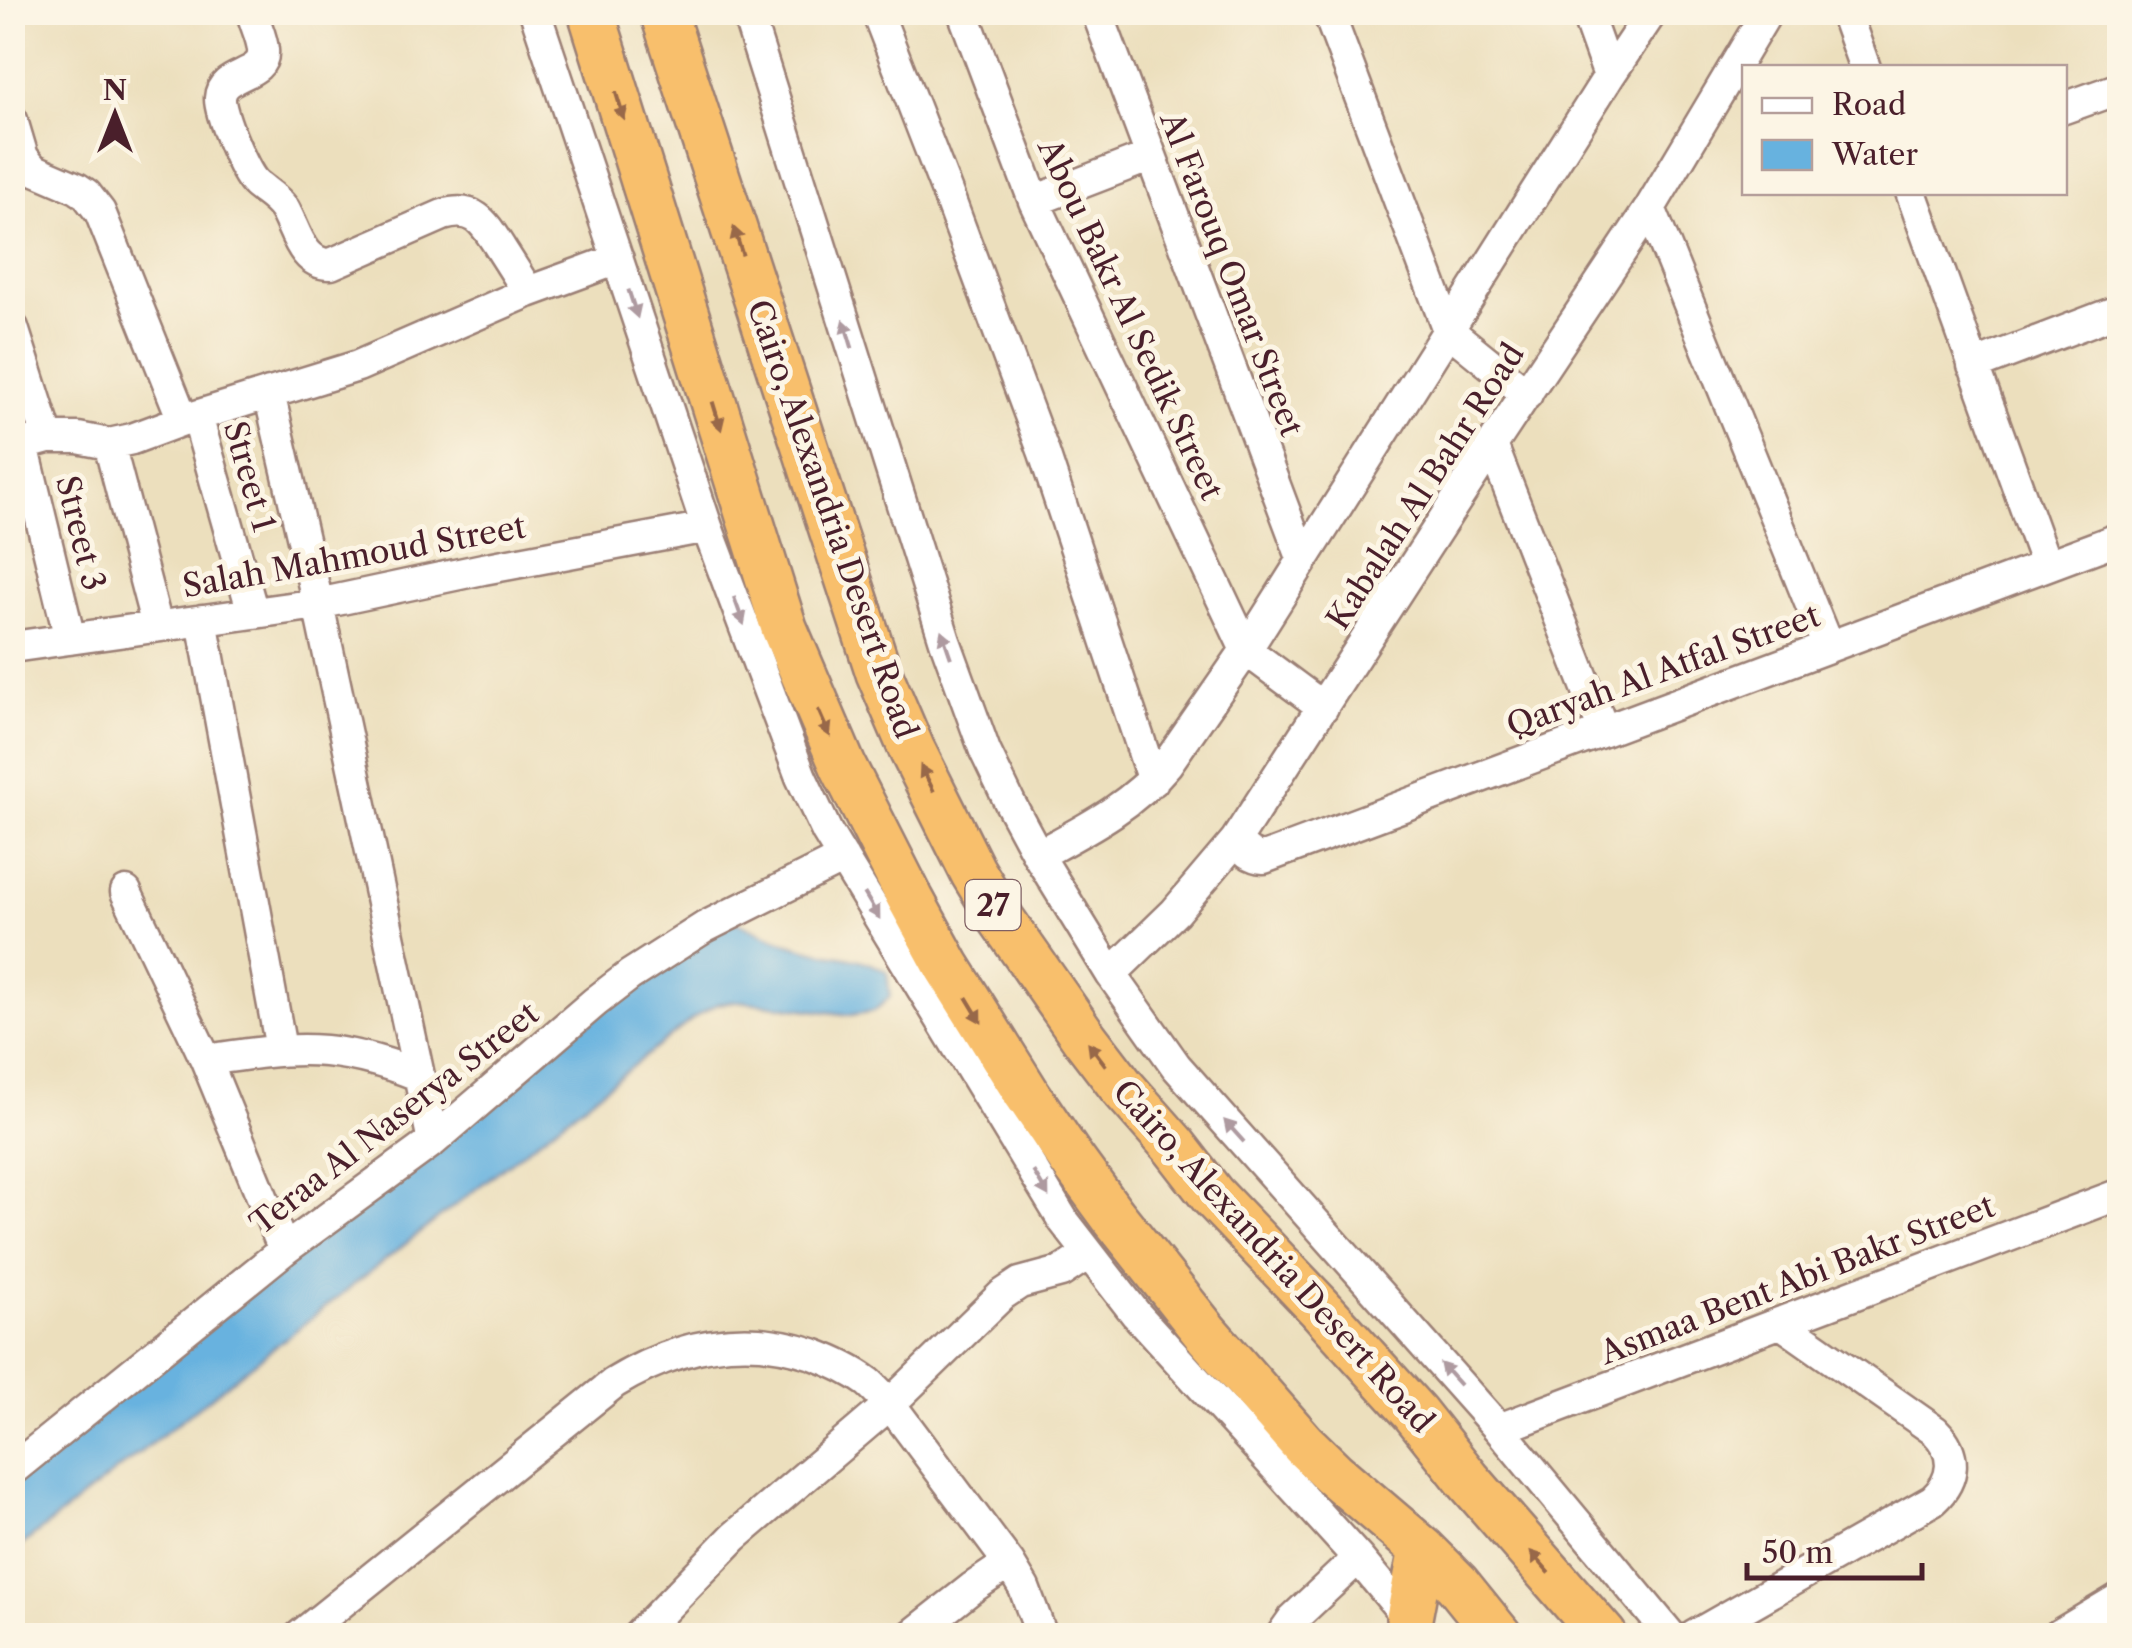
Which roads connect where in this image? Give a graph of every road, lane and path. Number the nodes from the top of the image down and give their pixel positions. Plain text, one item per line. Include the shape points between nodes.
1 (252, 12) edge
2 (535, 12) edge
3 (591, 12) edge
4 (663, 12) edge
5 (747, 12) edge
6 (877, 12) edge
7 (963, 12) edge
8 (1096, 12) edge
9 (1328, 12) edge
10 (1586, 12) edge
11 (1652, 12) edge
12 (1766, 12) edge
13 (1845, 12) edge
14 (1864, 65) edge
15 (1609, 76) junction
16 (2120, 88) edge
17 (2067, 107) edge
18 (12, 120) edge
19 (1151, 156) junction
20 (18, 159) edge
21 (1912, 195) edge
22 (1034, 201) junction
23 (1650, 208) junction
24 (618, 259) junction
25 (528, 292) junction
26 (2120, 310) edge
27 (13, 328) edge
28 (1448, 330) junction
29 (1973, 366) junction
30 (269, 393) junction
31 (1526, 394) junction
32 (190, 418) junction
33 (28, 444) edge
34 (109, 444) junction
35 (1492, 445) junction
36 (707, 527) junction
37 (2120, 538) edge
38 (1303, 560) junction
39 (2046, 565) junction
40 (318, 604) junction
41 (252, 613) junction
42 (202, 620) junction
43 (157, 626) junction
44 (70, 638) junction
45 (12, 647) edge
46 (1828, 647) junction
47 (1246, 650) junction
48 (1323, 706) junction
49 (1602, 729) junction
50 (1153, 781) junction
51 (1236, 840) junction
52 (1038, 855) junction
53 (843, 858) junction
54 (126, 892) dead end
55 (1111, 974) junction
56 (281, 1049) junction
57 (206, 1060) junction
58 (418, 1075) junction
59 (432, 1142) junction
60 (2120, 1194) edge
61 (284, 1250) junction
62 (1088, 1254) junction
63 (1781, 1323) junction
64 (890, 1404) junction
65 (1498, 1429) junction
66 (12, 1470) edge
67 (1422, 1549) junction
68 (1358, 1558) junction
69 (1009, 1563) junction
70 (2120, 1598) edge
71 (1412, 1630) edge
72 (2071, 1632) edge
73 (300, 1636) edge
74 (638, 1636) edge
75 (912, 1636) edge
76 (1042, 1636) edge
77 (1281, 1636) edge
78 (1498, 1636) edge
79 (1604, 1636) edge
80 (1671, 1636) edge
81 (1694, 1636) edge

1 - 25 street via 263,58 228,81 219,101 244,168 283,208 310,258 331,264 462,211 486,225
2 - 24 street
3 -> 67 highway, 27 via 784,628 911,900 1026,1094 1160,1276 1303,1444
79 -> 4 highway, Cairo, Alexandria Desert Road / 27 via 1415,1412 1212,1195 1122,1088 973,872 879,673
52 -> 5 street via 986,751 945,640
6 - 50 street via 1044,453
7 - 22 street, Abou Bakr Al Sedik Street
8 - 19 street, Al Farouq Omar Street
9 - 28 street
10 - 15 street
11 - 15 street, Kabalah Al Bahr Road
12 - 23 street, Kabalah Al Bahr Road
13 - 14 street
15 - 28 street, Kabalah Al Bahr Road
16 - 17 street
18 - 20 street
19 - 22 street
19 - 38 street, Al Farouq Omar Street
20 - 32 street, Street 1 via 94,202
21 - 29 street
22 - 47 street, Abou Bakr Al Sedik Street
23 - 31 street, Kabalah Al Bahr Road
23 - 46 street
24 - 25 street
24 -> 36 street
25 - 30 street via 358,366
26 - 29 street
27 - 33 street, Street 3
28 - 31 street
28 - 38 street, Kabalah Al Bahr Road
29 - 39 street
30 - 32 street
30 - 40 street
31 - 35 street, Kabalah Al Bahr Road
32 - 34 street
32 - 41 street, Street 1
33 - 34 street via 78,438
33 - 44 street, Street 3
34 - 43 street
35 - 48 street, Kabalah Al Bahr Road
35 - 49 street
36 - 40 street, Salah Mahmoud Street
36 -> 53 street via 801,777
37 - 39 street, Qaryah Al Atfal Street
38 - 47 street, Kabalah Al Bahr Road
39 - 46 street, Qaryah Al Atfal Street
40 - 41 street, Salah Mahmoud Street
40 - 58 street
41 - 42 street, Salah Mahmoud Street
42 - 43 street, Salah Mahmoud Street
42 - 56 street
43 - 44 street, Salah Mahmoud Street
44 - 45 street, Salah Mahmoud Street
46 - 49 street, Qaryah Al Atfal Street
47 - 48 street
47 - 50 street, Kabalah Al Bahr Road
48 - 51 street, Kabalah Al Bahr Road
49 - 51 street, Qaryah Al Atfal Street via 1264,858 1246,853
50 - 52 street, Kabalah Al Bahr Road via 1120,809
51 - 55 street, Kabalah Al Bahr Road
52 - 55 street
53 - 59 street, Teraa Al Naserya Street via 705,927 630,975
53 -> 62 street
54 - 57 street
65 -> 55 street via 1176,1066
56 - 57 street
56 - 58 street via 352,1053
57 - 61 street
58 - 59 street
59 - 61 street, Teraa Al Naserya Street
60 - 63 street, Asmaa Bent Abi Bakr Street
61 - 66 street, Teraa Al Naserya Street
62 - 64 street via 1002,1295
62 - 68 street via 1161,1344
63 - 65 street, Asmaa Bent Abi Bakr Street
63 - 81 street via 1935,1431 1950,1453 1950,1479 1933,1500
64 - 69 street
64 - 73 street via 846,1369 778,1345 729,1342 657,1360 614,1383
64 - 74 street via 734,1537
65 - 80 street
67 - 71 highway
67 - 78 highway, 27
68 - 71 street
68 - 77 street
69 - 75 street
69 - 76 street
70 - 72 street

